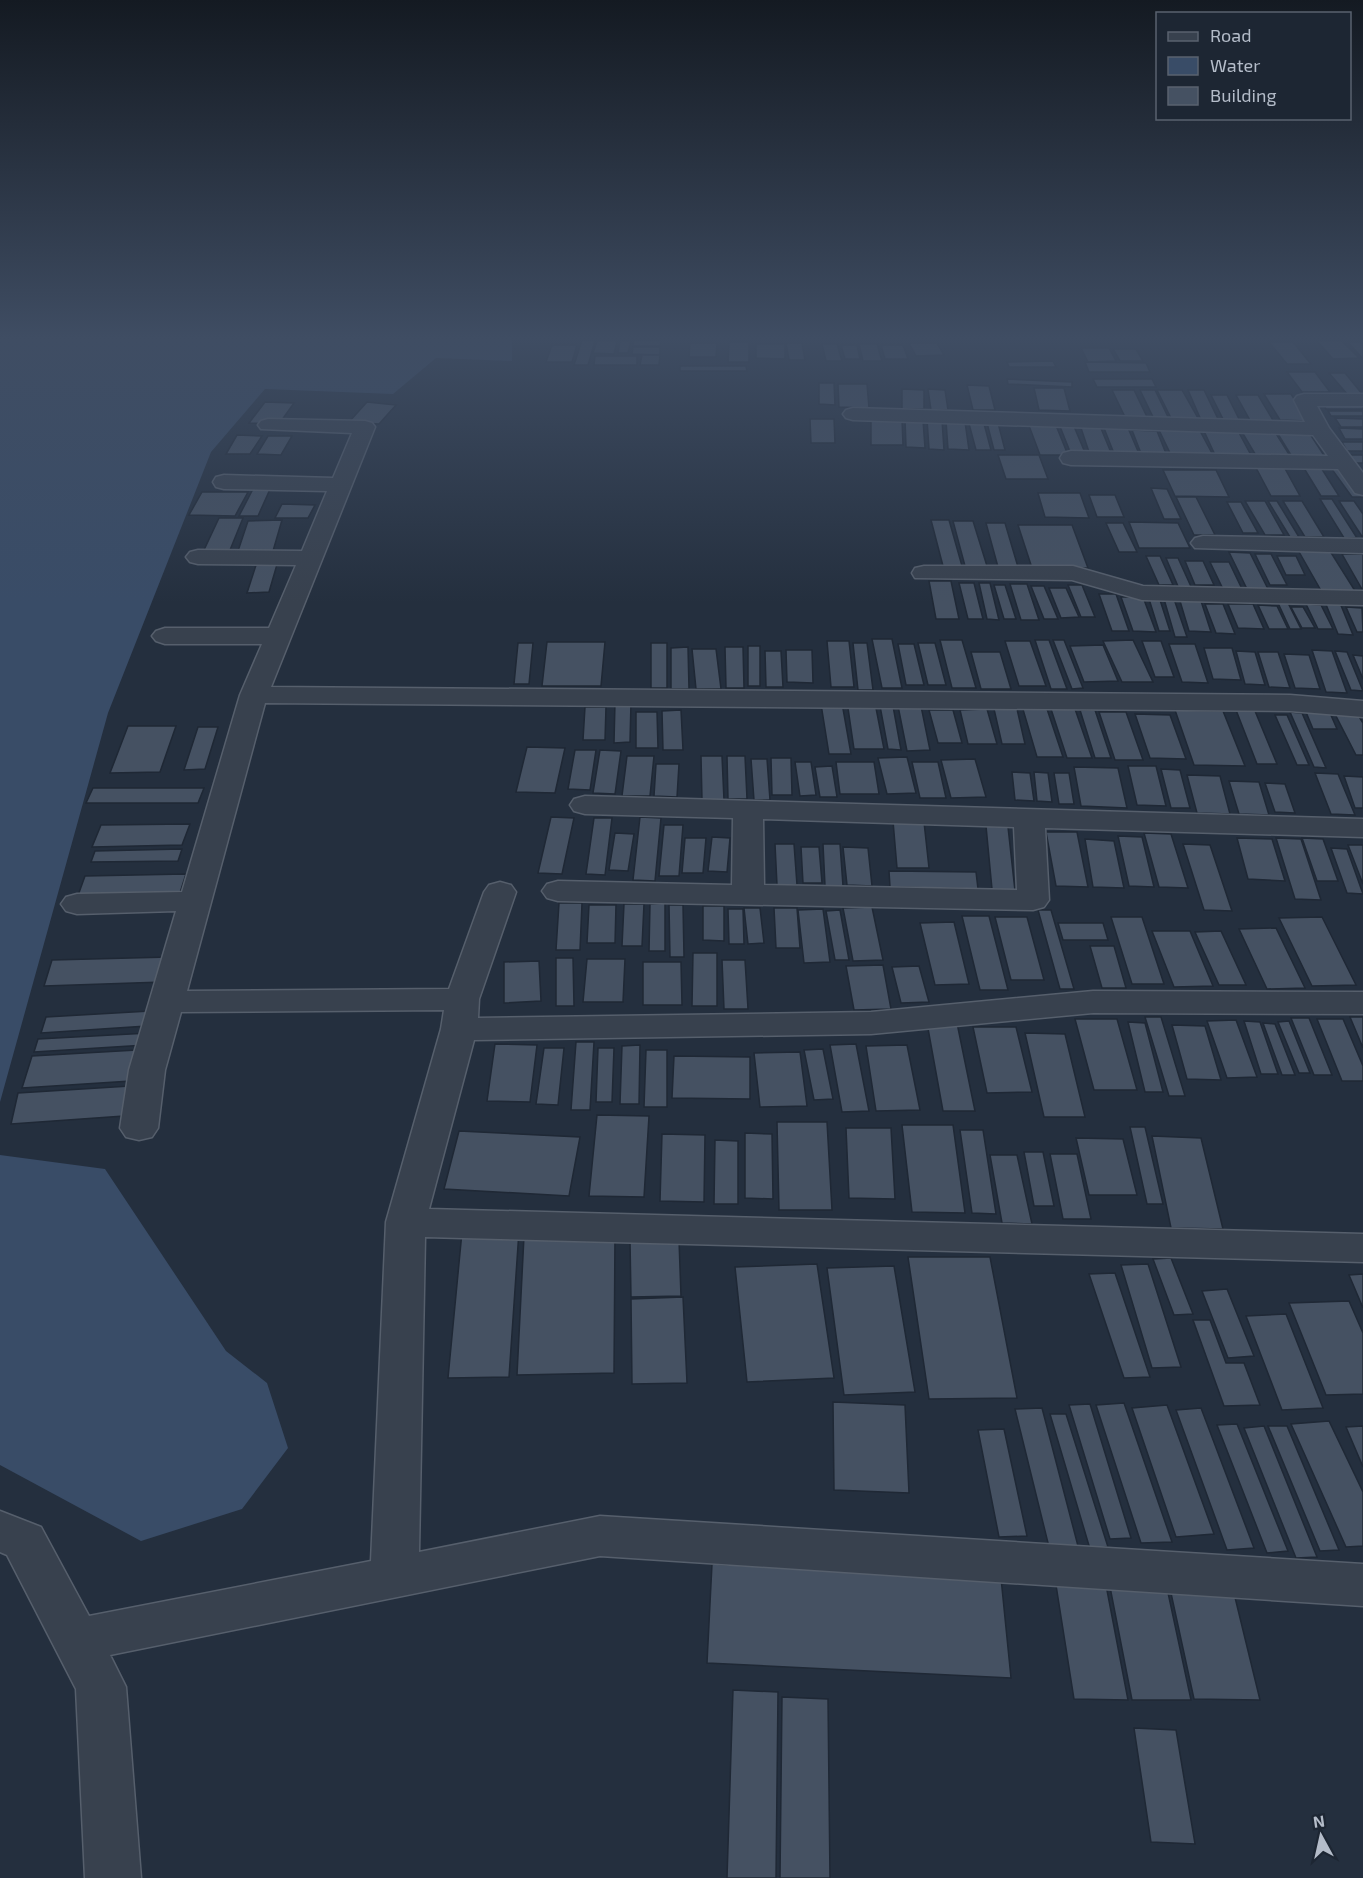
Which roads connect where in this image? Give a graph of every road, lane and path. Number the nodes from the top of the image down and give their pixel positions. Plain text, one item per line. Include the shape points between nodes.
1 (365, 428) edge
2 (1276, 428) edge
3 (1318, 429) joint
4 (1071, 458) dead end
5 (1344, 464) junction
6 (224, 482) dead end
7 (340, 485) junction
8 (1363, 488) edge
9 (1203, 543) dead end
10 (1363, 546) edge
11 (198, 557) dead end
12 (310, 558) junction
13 (924, 573) dead end
14 (1363, 598) edge
15 (165, 636) dead end
16 (279, 636) junction
17 (254, 695) junction
18 (1363, 709) edge
19 (585, 806) dead end
20 (748, 810) junction
21 (1029, 819) junction
22 (1363, 828) edge
23 (558, 891) dead end
24 (500, 892) dead end
25 (748, 895) junction
26 (196, 901) junction
27 (77, 904) dead end
28 (167, 1002) junction
29 (1363, 1003) edge
30 (460, 1014) junction
31 (139, 1128) dead end
32 (406, 1222) junction
33 (1363, 1248) edge
34 (0, 1531) edge
35 (394, 1577) junction
36 (1363, 1585) edge
37 (77, 1640) junction
38 (113, 1878) edge

1 - 7 street
2 - 3 street
3 - 5 street
4 - 5 street
5 - 8 street
6 - 7 street
7 - 12 street
9 - 10 street
11 - 12 street
12 - 16 street
13 - 14 street via 1073,573 1142,593
15 - 16 street
16 - 17 street
17 - 18 street via 1290,703
17 - 26 street
19 - 20 street
20 - 21 street
20 - 25 street
21 - 22 street
21 - 25 street via 1033,900
23 - 25 street
24 - 30 street
26 - 27 street
26 - 28 street
28 - 30 street
28 - 31 street via 147,1070
29 - 30 street via 1093,1002 871,1023
30 - 32 street
32 - 33 street
32 - 35 street
34 - 37 street via 24,1541
35 - 36 street via 600,1536
35 - 37 street
37 - 38 street via 101,1687

